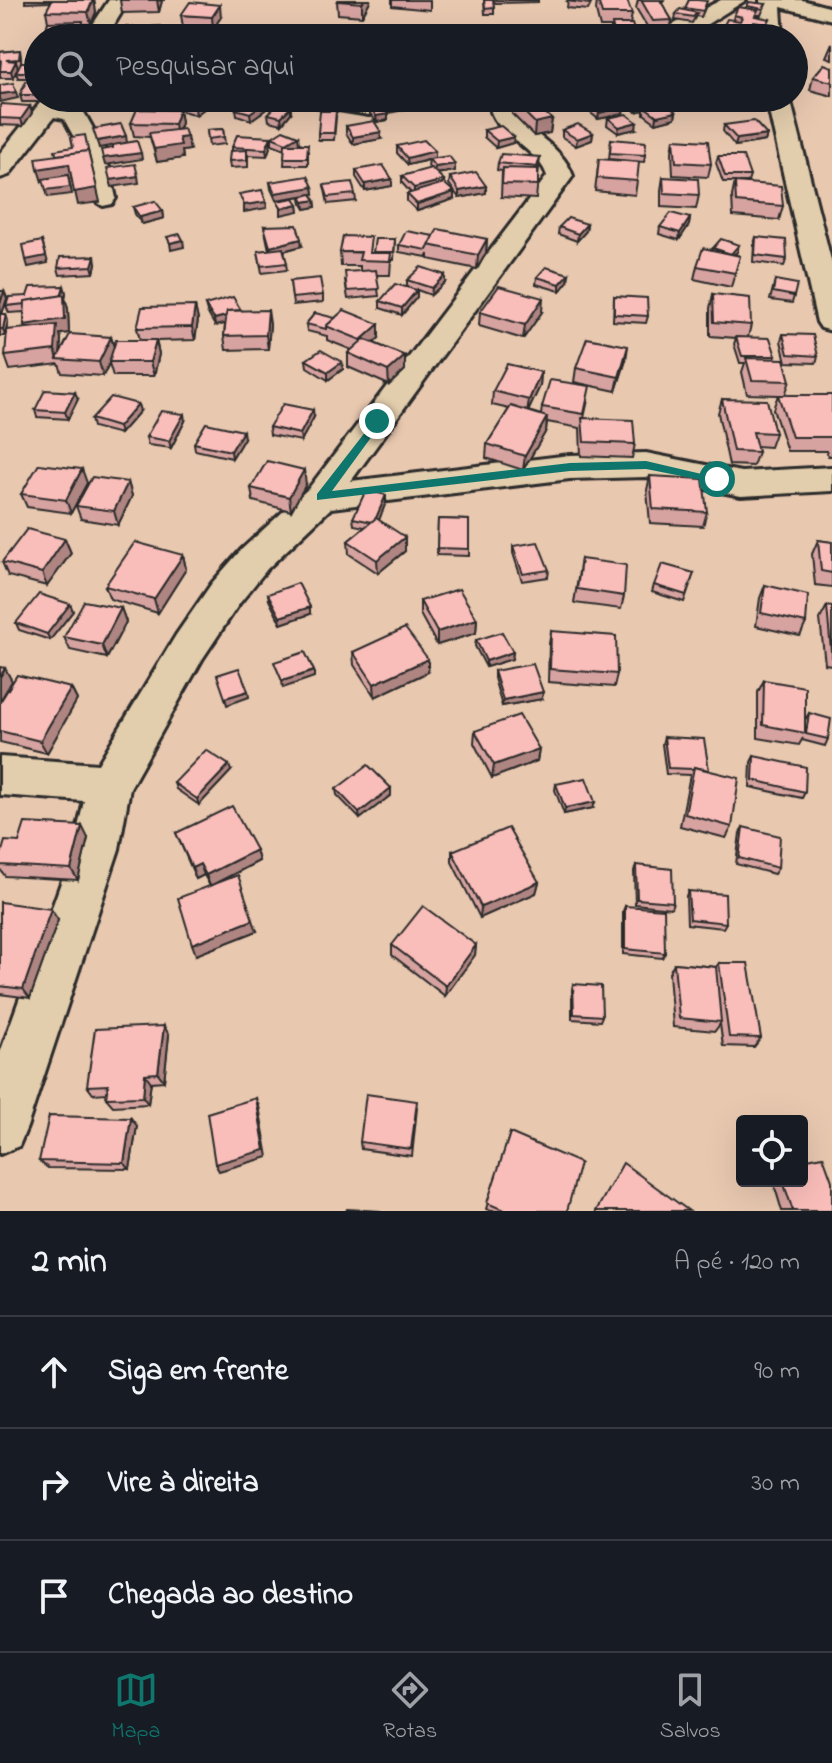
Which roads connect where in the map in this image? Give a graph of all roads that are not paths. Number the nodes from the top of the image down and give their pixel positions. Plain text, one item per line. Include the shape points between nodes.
1 (119, 0) edge
2 (736, 0) edge
3 (770, 0) edge
4 (778, 0) edge
5 (832, 14) edge
6 (104, 24) edge
7 (694, 24) edge
8 (771, 24) edge
9 (44, 112) edge
10 (69, 112) edge
11 (502, 112) edge
12 (781, 112) edge
13 (0, 128) edge
14 (29, 129) junction
15 (0, 170) edge
16 (103, 198) dead end
17 (832, 322) edge
18 (832, 479) edge
19 (321, 497) junction
20 (0, 776) edge
21 (109, 784) junction
22 (0, 1127) edge

1 - 6 street
2 - 7 street
3 - 8 street
4 - 5 street
9 - 14 street
10 - 16 street via 93,150
11 - 19 street via 550,158 560,176
12 - 17 street
13 - 14 street
14 - 15 street
18 - 19 street via 741,484 646,465 570,467
19 - 21 street via 246,568
20 - 21 street
21 - 22 street via 96,849

